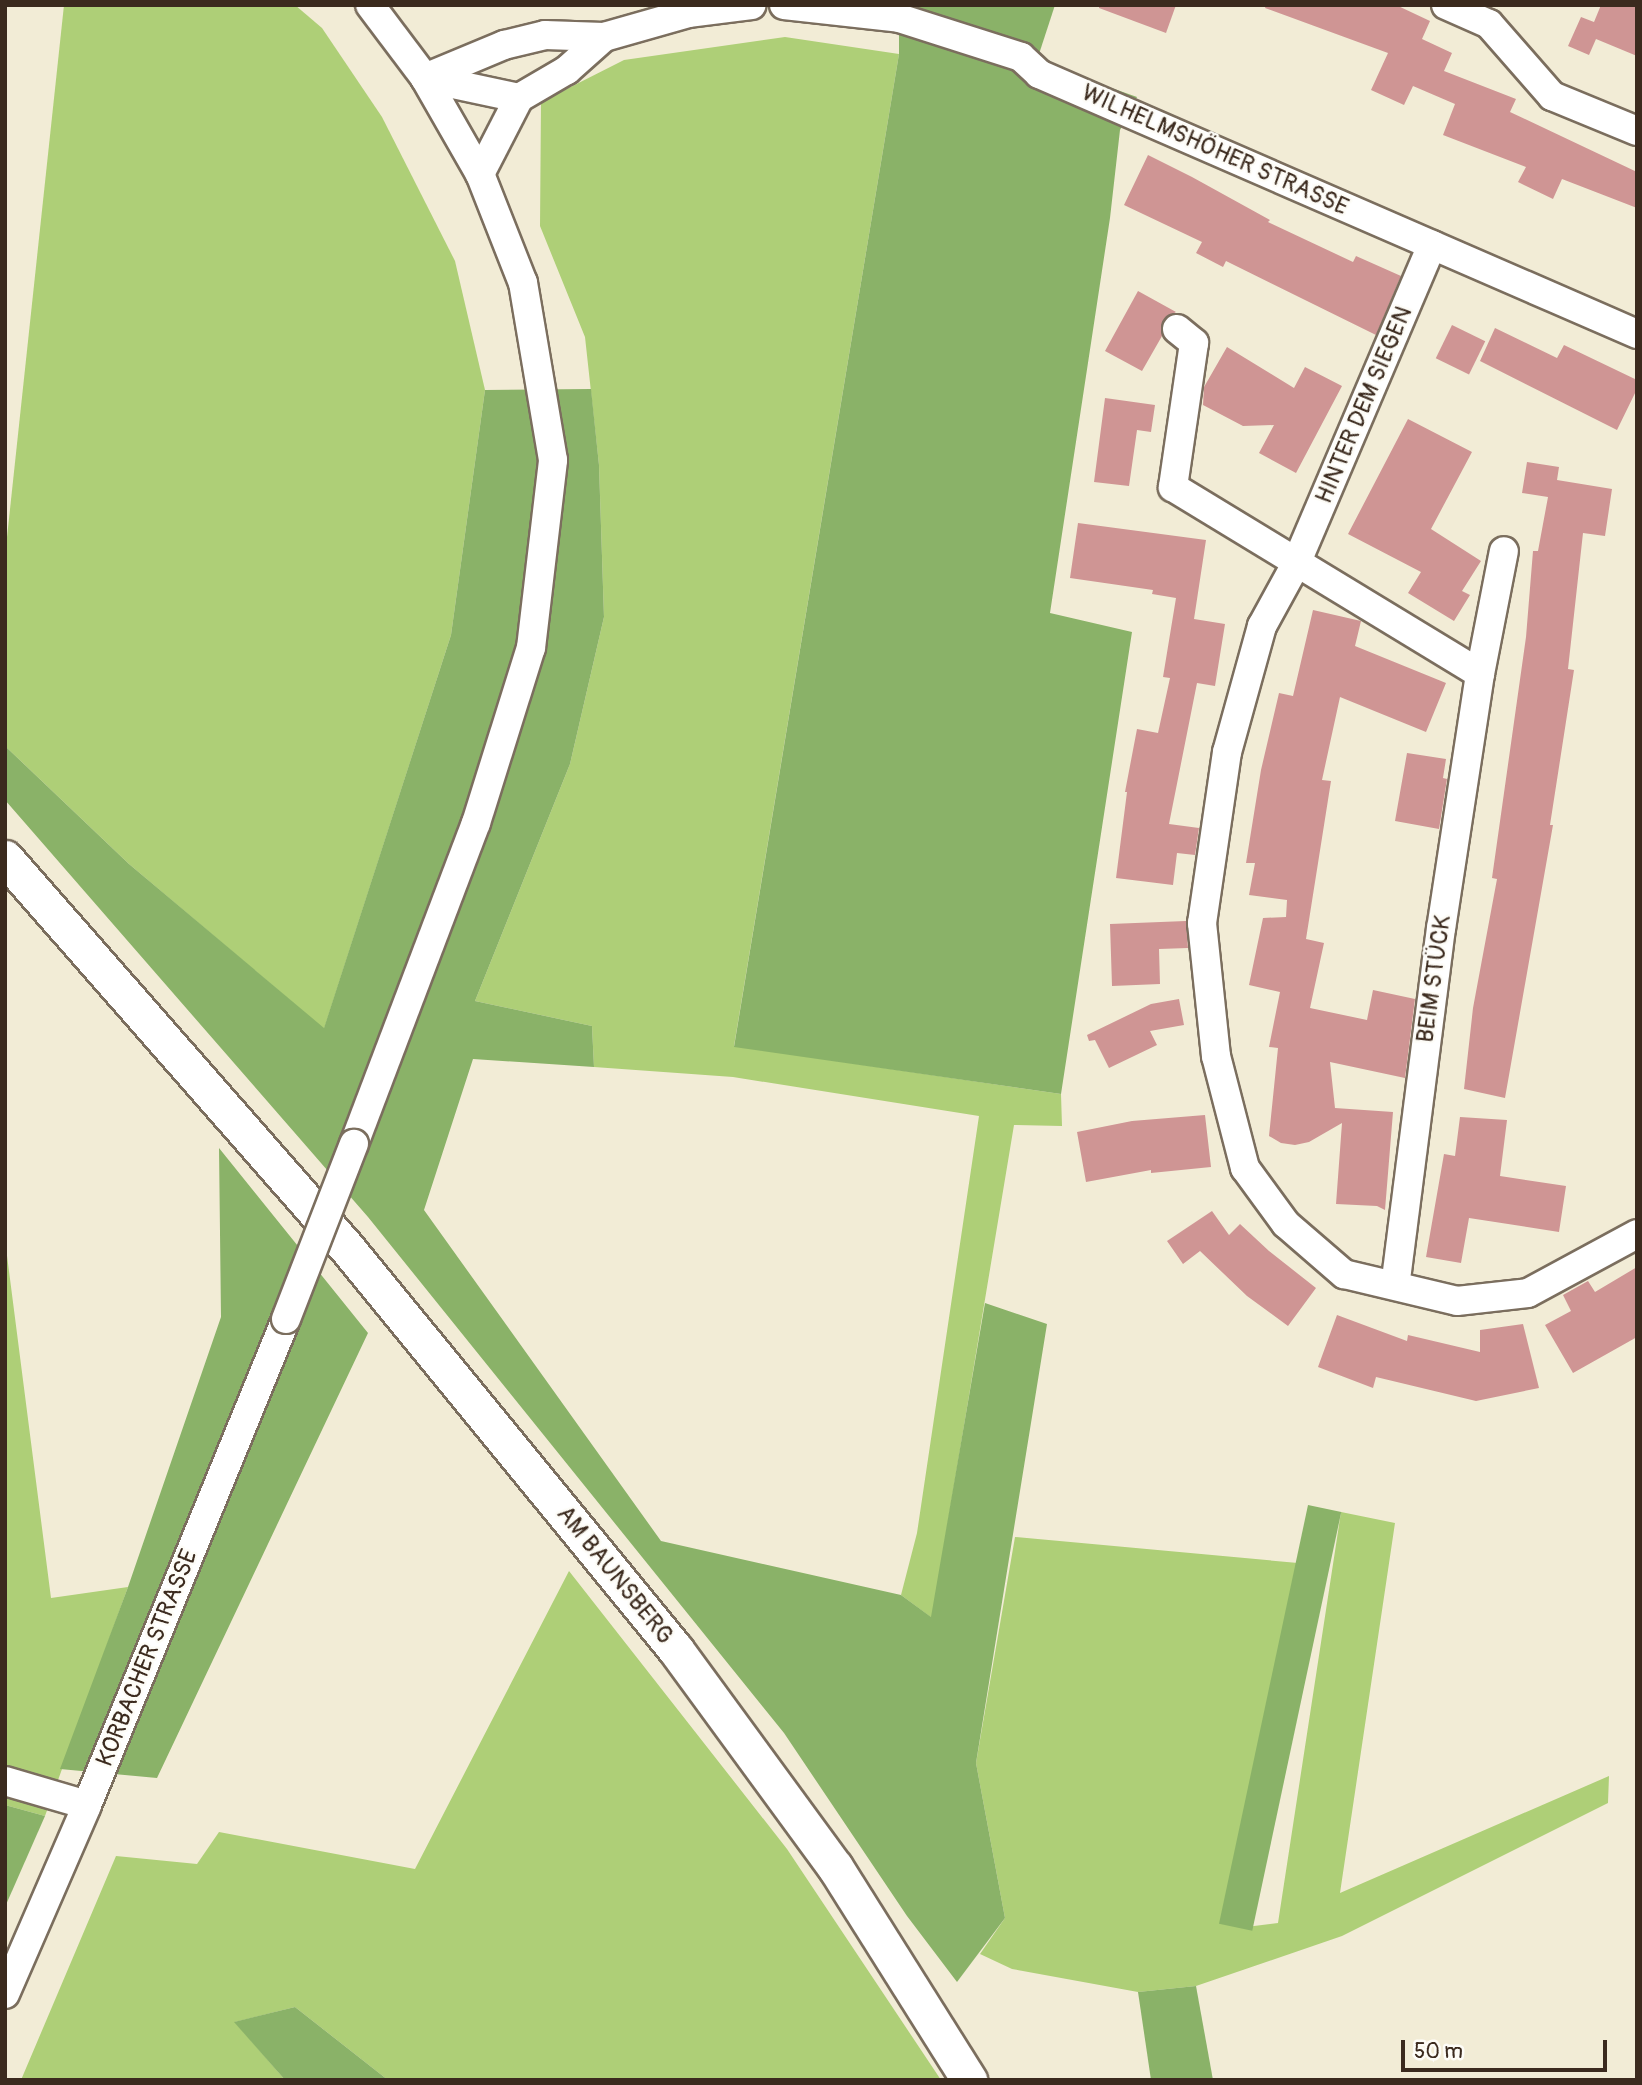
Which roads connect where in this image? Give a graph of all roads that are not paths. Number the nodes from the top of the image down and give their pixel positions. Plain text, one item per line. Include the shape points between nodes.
1 (370, 5) edge
2 (752, 5) edge
3 (784, 5) edge
4 (1446, 5) edge
5 (604, 37) junction
6 (425, 78) junction
7 (519, 98) junction
8 (1637, 131) edge
9 (480, 174) junction
10 (1432, 245) junction
11 (1178, 329) dead end
12 (1637, 334) edge
13 (1504, 551) dead end
14 (1296, 564) junction
15 (1480, 674) junction
16 (5, 858) edge
17 (1637, 1234) edge
18 (1395, 1285) junction
19 (5, 1781) edge
20 (87, 1805) junction
21 (5, 1994) edge
22 (969, 2080) edge

1 - 6 street, KORBACHER STRASSE
2 - 5 street via 688,13
3 - 10 street, WILHELMSHÖHER STRASSE via 899,18 1021,57 1039,74
4 - 8 street via 1489,24 1552,96
5 - 6 street via 545,34 504,45
5 - 7 street via 567,70
6 - 7 street
6 - 9 street, KORBACHER STRASSE
7 - 9 street
9 - 20 street, KORBACHER STRASSE, bridge via 523,283 553,460 532,635 476,823 354,1144
10 - 12 street, WILHELMSHÖHER STRASSE
10 - 14 street, HINTER DEM SIEGEN
11 - 14 street via 1194,343 1173,487
13 - 15 street, BEIM STÜCK
14 - 15 street
14 - 18 street, HINTER DEM SIEGEN via 1262,626 1227,752 1202,923 1216,1056 1245,1168 1286,1224 1344,1274
15 - 18 street, BEIM STÜCK via 1441,928
16 - 22 main road, AM BAUNSBERG via 347,1248 677,1650 835,1867
17 - 18 street, HINTER DEM SIEGEN via 1528,1293 1457,1301
19 - 20 street
20 - 21 street, KORBACHER STRASSE

